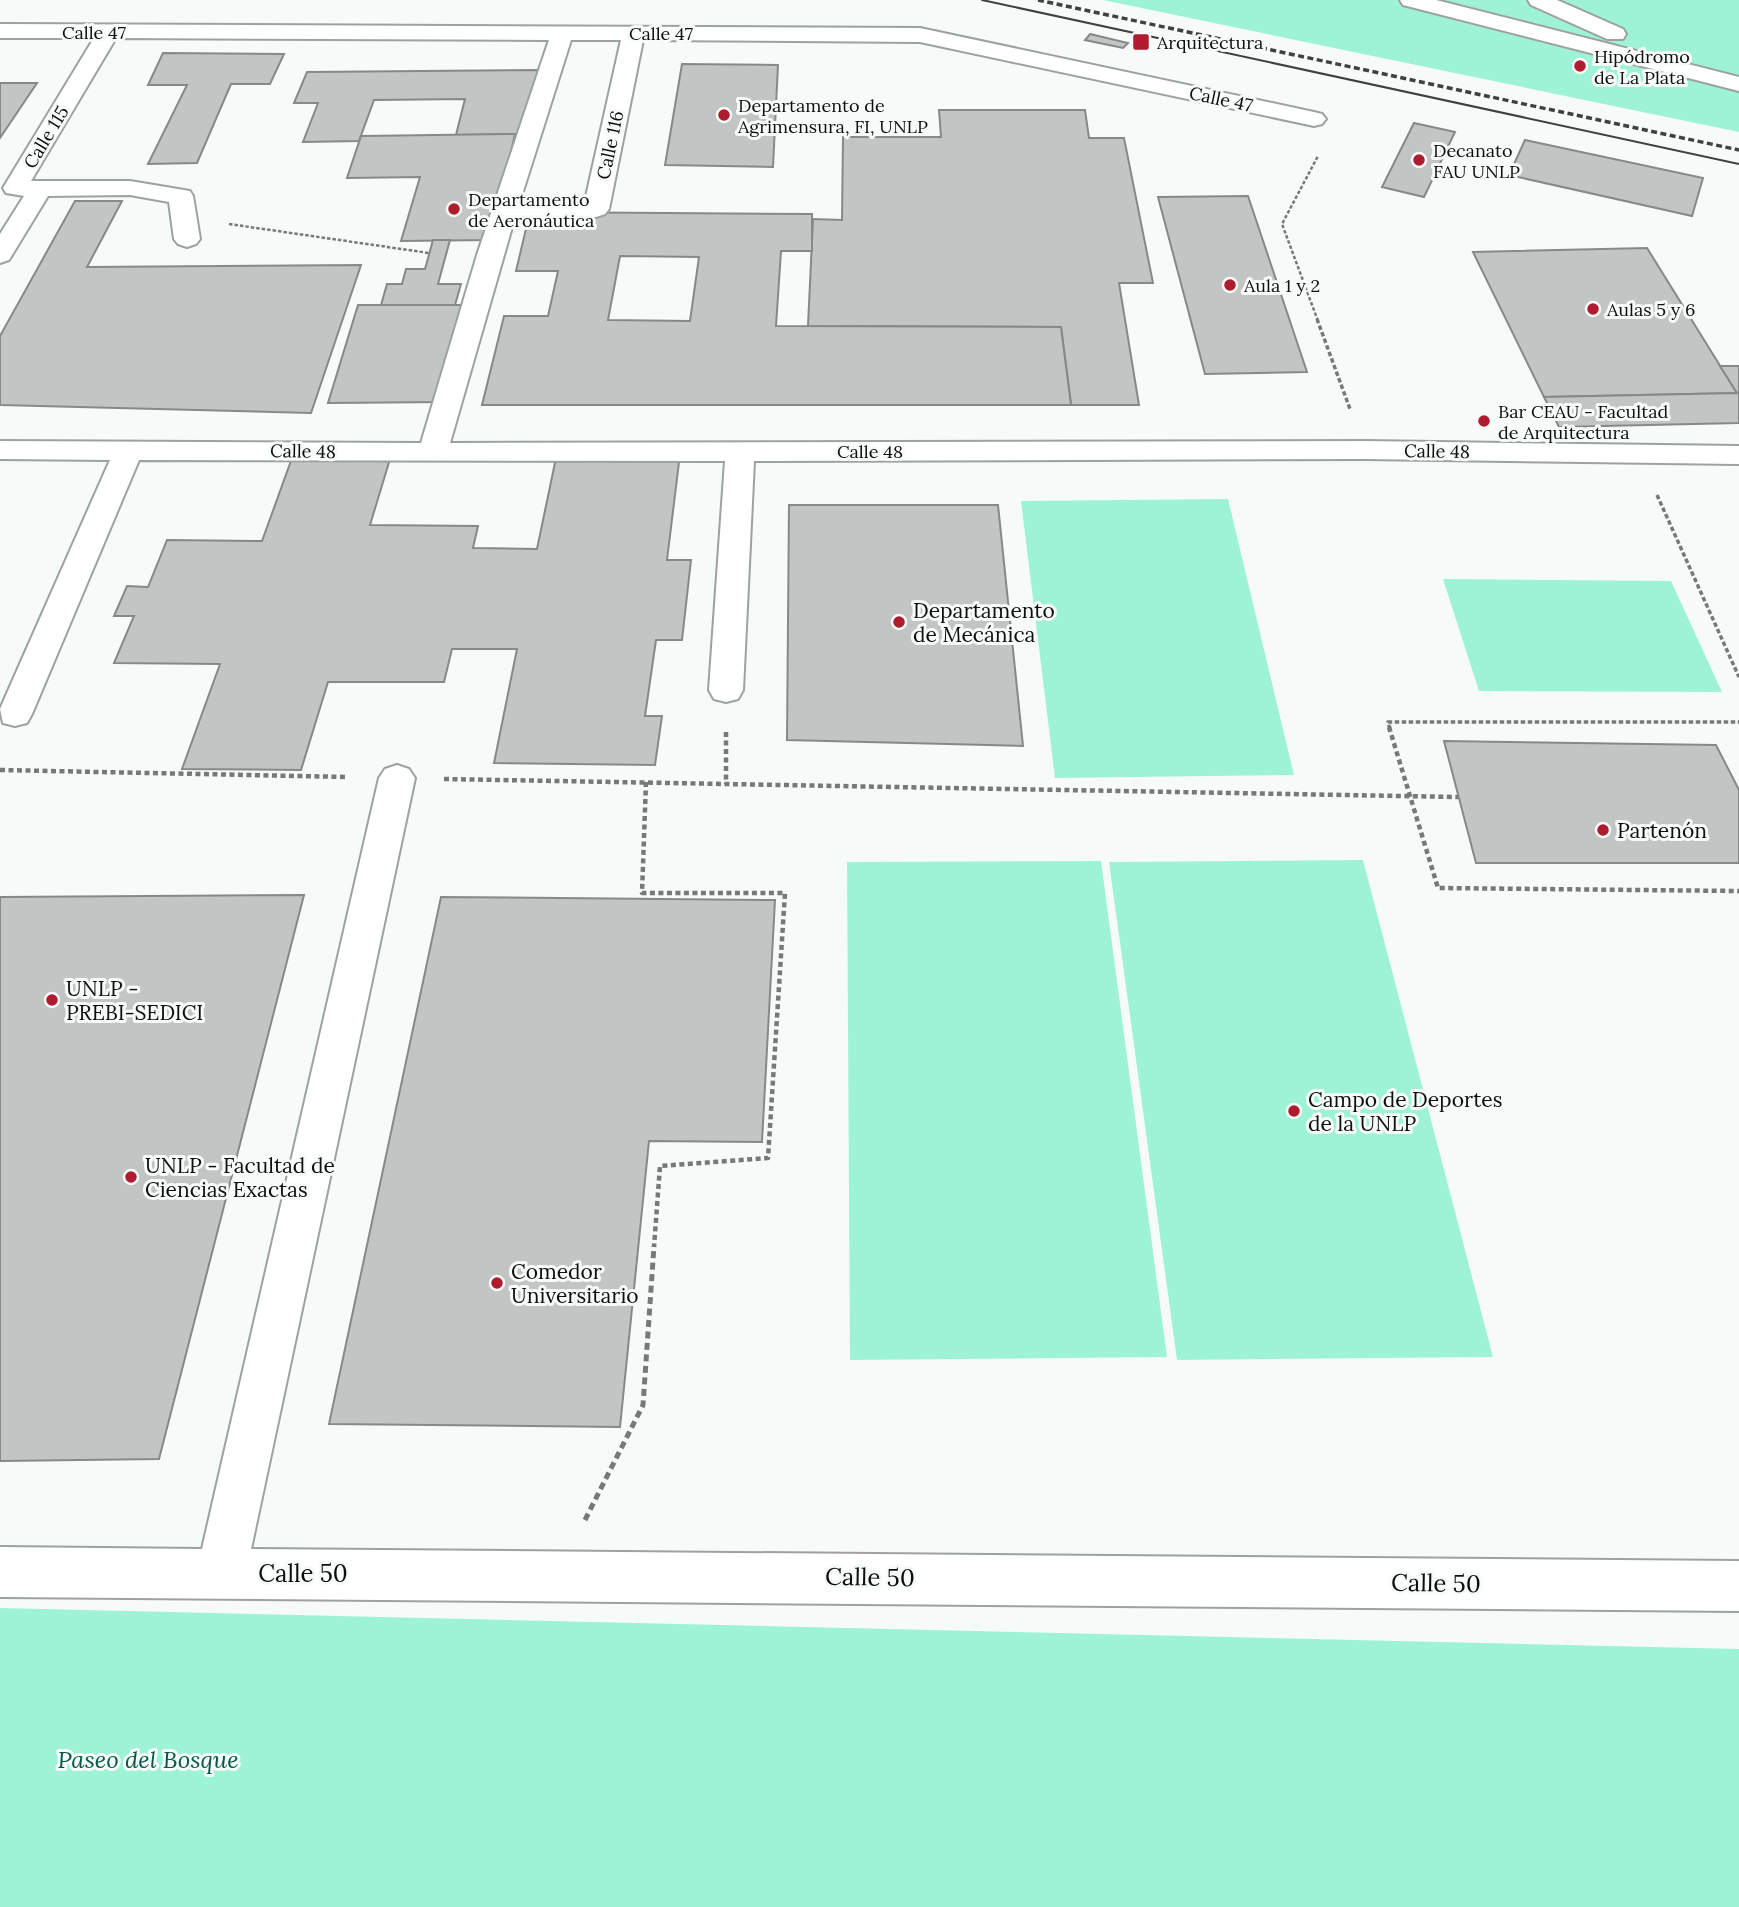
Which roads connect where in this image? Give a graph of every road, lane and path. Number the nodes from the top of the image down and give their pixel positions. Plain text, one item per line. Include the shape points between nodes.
1 (1411, 0) edge
2 (1539, 0) edge
3 (15, 10) dead end
4 (0, 31) edge
5 (563, 32) junction
6 (108, 33) junction
7 (634, 33) junction
8 (1729, 82) edge
9 (1314, 119) dead end
10 (1319, 154) dead end
11 (7, 188) edge
12 (40, 189) junction
13 (506, 209) junction
14 (185, 230) joint
15 (429, 253) dead end
16 (0, 256) edge
17 (129, 449) junction
18 (0, 450) edge
19 (1365, 450) junction
20 (740, 451) junction
21 (433, 452) junction
22 (1638, 453) junction
23 (1739, 455) edge
24 (1739, 677) edge
25 (726, 690) joint
26 (15, 713) dead end
27 (1739, 722) edge
28 (0, 770) edge
29 (397, 778) junction
30 (646, 782) junction
31 (726, 784) junction
32 (1411, 796) junction
33 (1458, 797) dead end
34 (1739, 891) edge
35 (0, 1572) edge
36 (221, 1573) junction
37 (558, 1574) junction
38 (1739, 1586) edge

1 - 8 street
2 - 8 street
3 - 4 street
4 - 6 street, Calle 47
5 - 6 street, Calle 47
5 - 7 street, Calle 47
5 - 13 street
6 - 11 street, Calle 115
7 - 9 street, Calle 47 via 920,35
7 - 13 street, Calle 116 via 596,209
10 - 19 path via 1282,224
11 - 12 street, Calle 115
12 - 14 street via 130,188 181,196
12 - 16 street, Calle 115
13 - 21 street
14 - 15 path via 260,227
17 - 18 street, Calle 48
17 - 21 street, Calle 48
17 - 26 street
19 - 20 street, Calle 48
19 - 22 street, Calle 48
20 - 21 street, Calle 48
20 - 25 street
22 - 23 street, Calle 48
22 - 24 path
25 - 31 path
27 - 32 path via 1388,722
28 - 29 path
29 - 30 path
29 - 36 street
30 - 31 path
30 - 37 path via 642,894 785,893 768,1158 660,1166 643,1405
31 - 32 path
32 - 33 path
32 - 34 path via 1438,888
35 - 36 street, Calle 50
36 - 37 street, Calle 50
37 - 38 street, Calle 50

